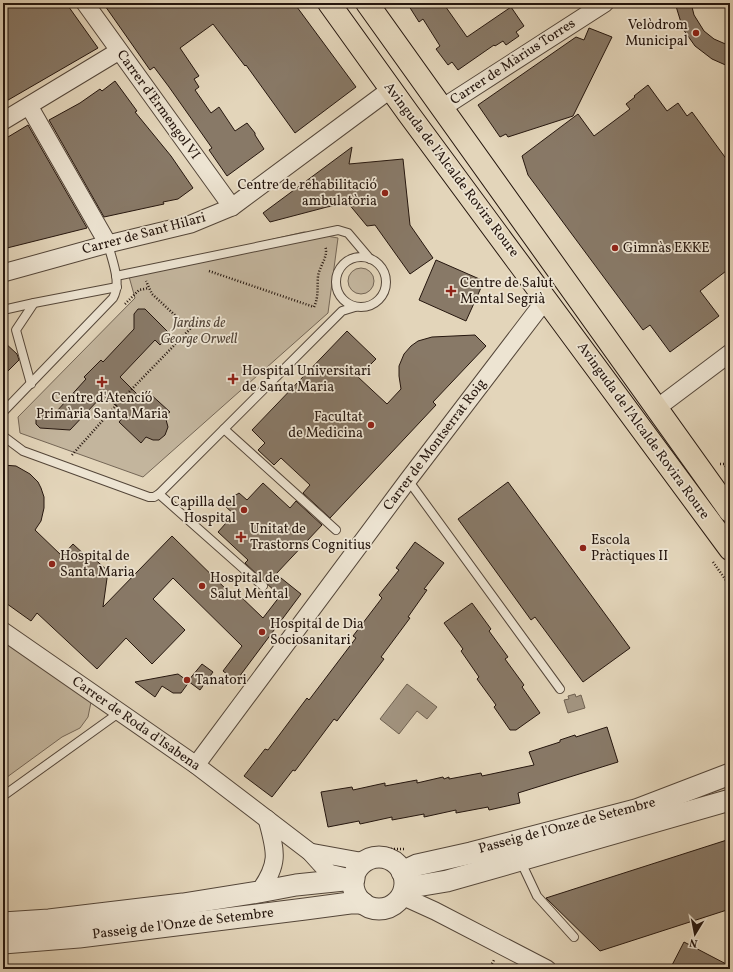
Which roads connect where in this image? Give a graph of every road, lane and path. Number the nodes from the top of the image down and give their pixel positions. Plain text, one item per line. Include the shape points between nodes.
1 (85, 3) edge
2 (329, 3) edge
3 (367, 3) edge
4 (605, 3) edge
5 (119, 51) junction
6 (391, 90) junction
7 (28, 106) junction
8 (442, 108) junction
9 (3, 120) edge
10 (232, 208) junction
11 (108, 244) junction
12 (321, 245) dead end
13 (370, 259) junction
14 (212, 266) dead end
15 (3, 273) edge
16 (116, 276) junction
17 (154, 279) dead end
18 (116, 287) junction
19 (546, 299) junction
20 (34, 303) junction
21 (355, 307) junction
22 (3, 310) edge
23 (730, 353) edge
24 (31, 384) junction
25 (127, 394) dead end
26 (120, 401) dead end
27 (658, 408) junction
28 (3, 412) edge
29 (224, 429) junction
30 (3, 436) edge
31 (63, 466) junction
32 (408, 480) junction
33 (159, 494) junction
34 (730, 511) edge
35 (336, 530) dead end
36 (730, 549) edge
37 (263, 586) dead end
38 (3, 631) edge
39 (560, 689) dead end
40 (120, 712) junction
41 (196, 765) junction
42 (730, 774) edge
43 (3, 796) edge
44 (730, 800) edge
45 (267, 819) junction
46 (409, 849) dead end
47 (520, 860) junction
48 (364, 863) junction
49 (403, 886) junction
50 (259, 892) junction
51 (363, 904) junction
52 (3, 923) edge
53 (574, 937) dead end
54 (3, 943) edge
55 (547, 969) edge

1 - 5 street, Carrer d'Ermengol VI
2 - 6 main road, Avinguda de l'Alcalde Rovira Roure
3 - 8 main road, Avinguda de l'Alcalde Rovira Roure
4 - 8 street, Carrer de Màrius Torres
5 - 7 street
5 - 10 street, Carrer d'Ermengol VI
6 - 10 street, Carrer de Sant Hilari
6 - 19 main road, Avinguda de l'Alcalde Rovira Roure
7 - 9 street
7 - 11 street
8 - 27 main road, Avinguda de l'Alcalde Rovira Roure
10 - 11 street, Carrer de Sant Hilari via 191,224
11 - 15 street, Carrer de Sant Hilari
11 - 16 lane
12 - 14 path via 326,246 327,253 318,276 317,301 314,307 206,269
13 - 16 lane via 348,233 338,230
13 - 21 lane via 384,270 386,286 375,303
13 - 21 lane via 363,257 347,261 337,274 339,295
16 - 18 lane
17 - 25 path via 146,281 152,294 190,329
18 - 20 lane
18 - 24 lane via 113,298
19 - 32 street, Carrer de Montserrat Roig
19 - 36 main road, Avinguda de l'Alcalde Rovira Roure
20 - 22 lane
20 - 24 lane via 16,330
21 - 29 lane via 342,311
23 - 27 street
24 - 28 lane
26 - 31 path
27 - 34 main road, Avinguda de l'Alcalde Rovira Roure
29 - 33 lane
29 - 35 lane
30 - 31 lane via 24,452
31 - 33 lane via 149,498
32 - 39 lane
32 - 41 street, Carrer de Montserrat Roig
33 - 37 lane
38 - 40 street, Carrer de Roda d'Isabena
40 - 41 street, Carrer de Roda d'Isabena
40 - 43 lane
41 - 45 street, Carrer de Roda d'Isabena
42 - 49 street, Passeig de l'Onze de Setembre via 636,810 417,865
44 - 47 street, Passeig de l'Onze de Setembre
45 - 48 street, Carrer de Roda d'Isabena via 310,852 329,873
45 - 50 street via 275,856 268,880
46 - 48 path
47 - 49 street, Passeig de l'Onze de Setembre via 447,881
47 - 53 lane via 537,896
48 - 49 street via 377,858 397,864
48 - 50 street, Passeig de l'Onze de Setembre via 296,885
48 - 51 street via 355,893
49 - 51 street via 396,903 388,908 371,908
49 - 55 street via 435,911
50 - 52 street, Passeig de l'Onze de Setembre via 183,904
51 - 54 street, Passeig de l'Onze de Setembre via 79,937

